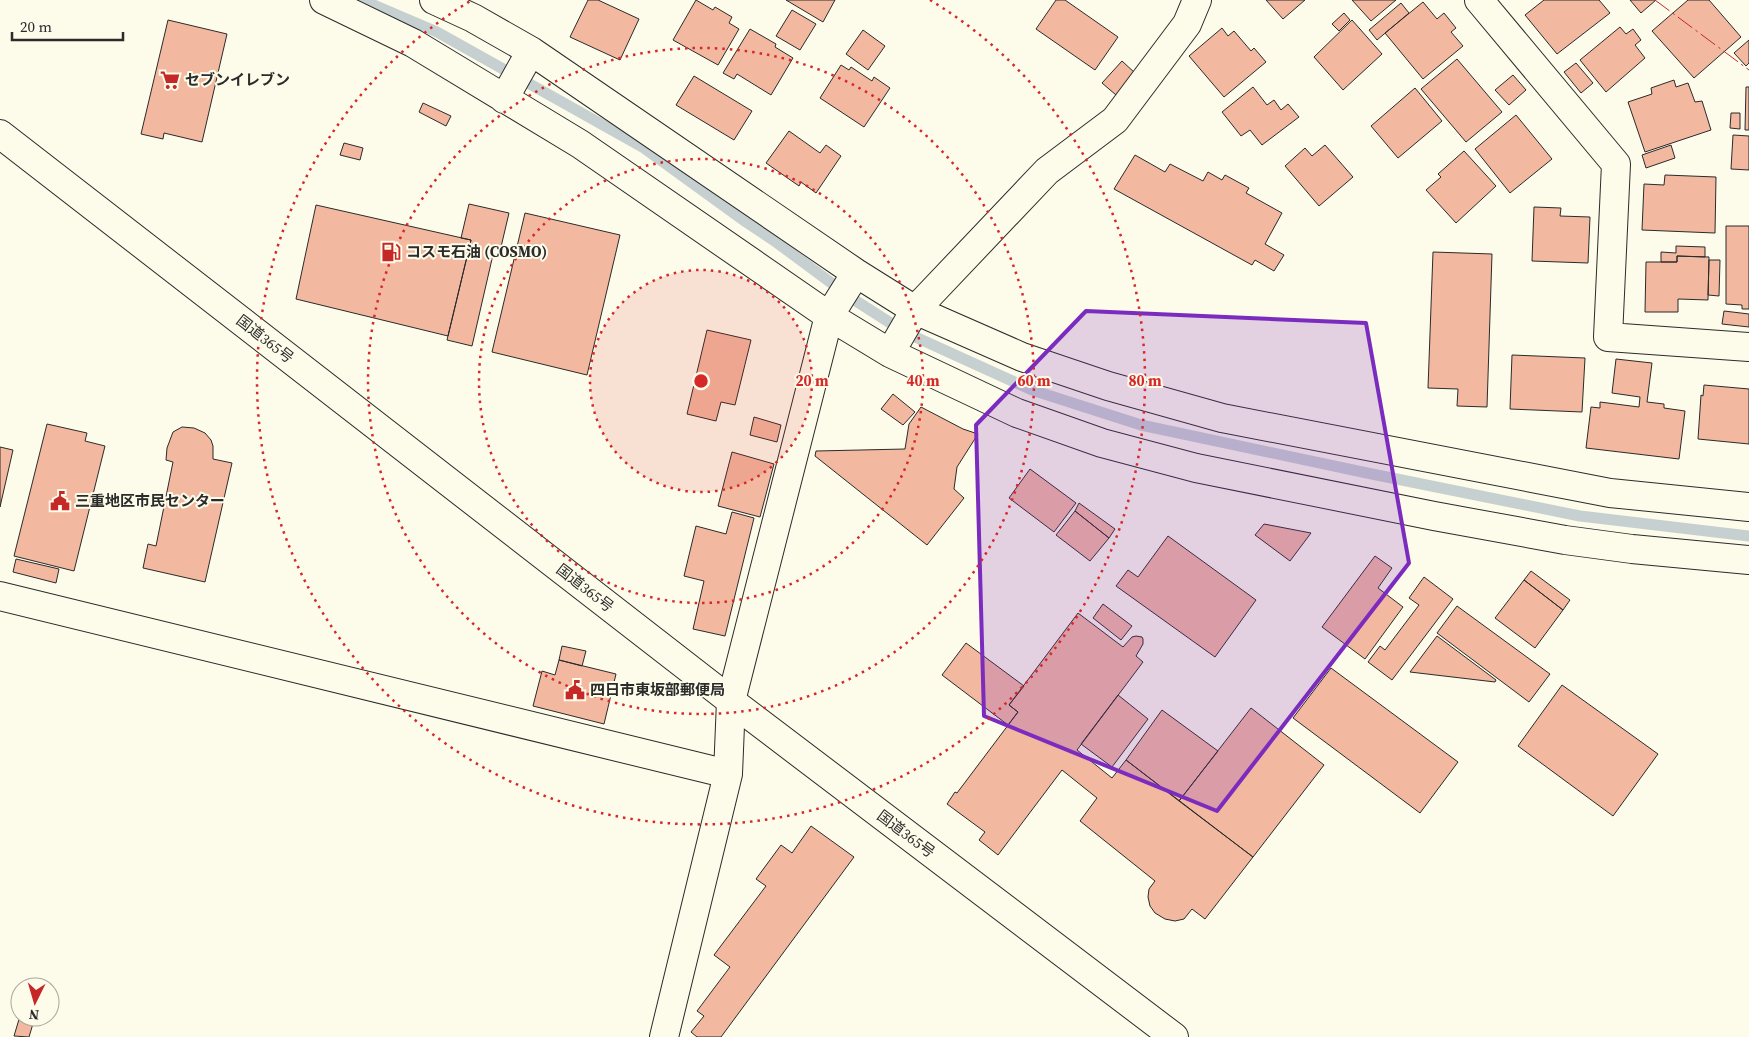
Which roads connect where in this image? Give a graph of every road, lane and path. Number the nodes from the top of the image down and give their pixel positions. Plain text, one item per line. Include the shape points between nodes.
1 (324, 0) edge
2 (434, 0) edge
3 (1196, 0) edge
4 (1478, 0) edge
5 (531, 51) junction
6 (504, 98) junction
7 (0, 134) edge
8 (856, 273) junction
9 (915, 310) junction
10 (830, 316) junction
11 (1749, 347) edge
12 (890, 352) junction
13 (1749, 507) edge
14 (1749, 560) edge
15 (0, 596) edge
16 (731, 701) junction
17 (728, 774) junction
18 (664, 1037) edge
19 (1174, 1037) edge

1 - 6 main road via 413,43
2 - 5 main road
3 - 9 main road via 1187,24 1116,120 1047,171
4 - 11 main road via 1616,164 1608,337
5 - 6 main road
5 - 8 main road
6 - 10 main road via 580,144
7 - 16 main road, 国道365号
8 - 9 main road
8 - 10 main road
9 - 12 main road
9 - 13 main road via 1022,357 1108,386 1222,418 1610,494
10 - 12 main road
10 - 16 main road
12 - 14 main road via 1017,412 1102,443 1196,468 1564,540
15 - 17 main road
16 - 17 main road
16 - 19 main road, 国道365号
17 - 18 main road

